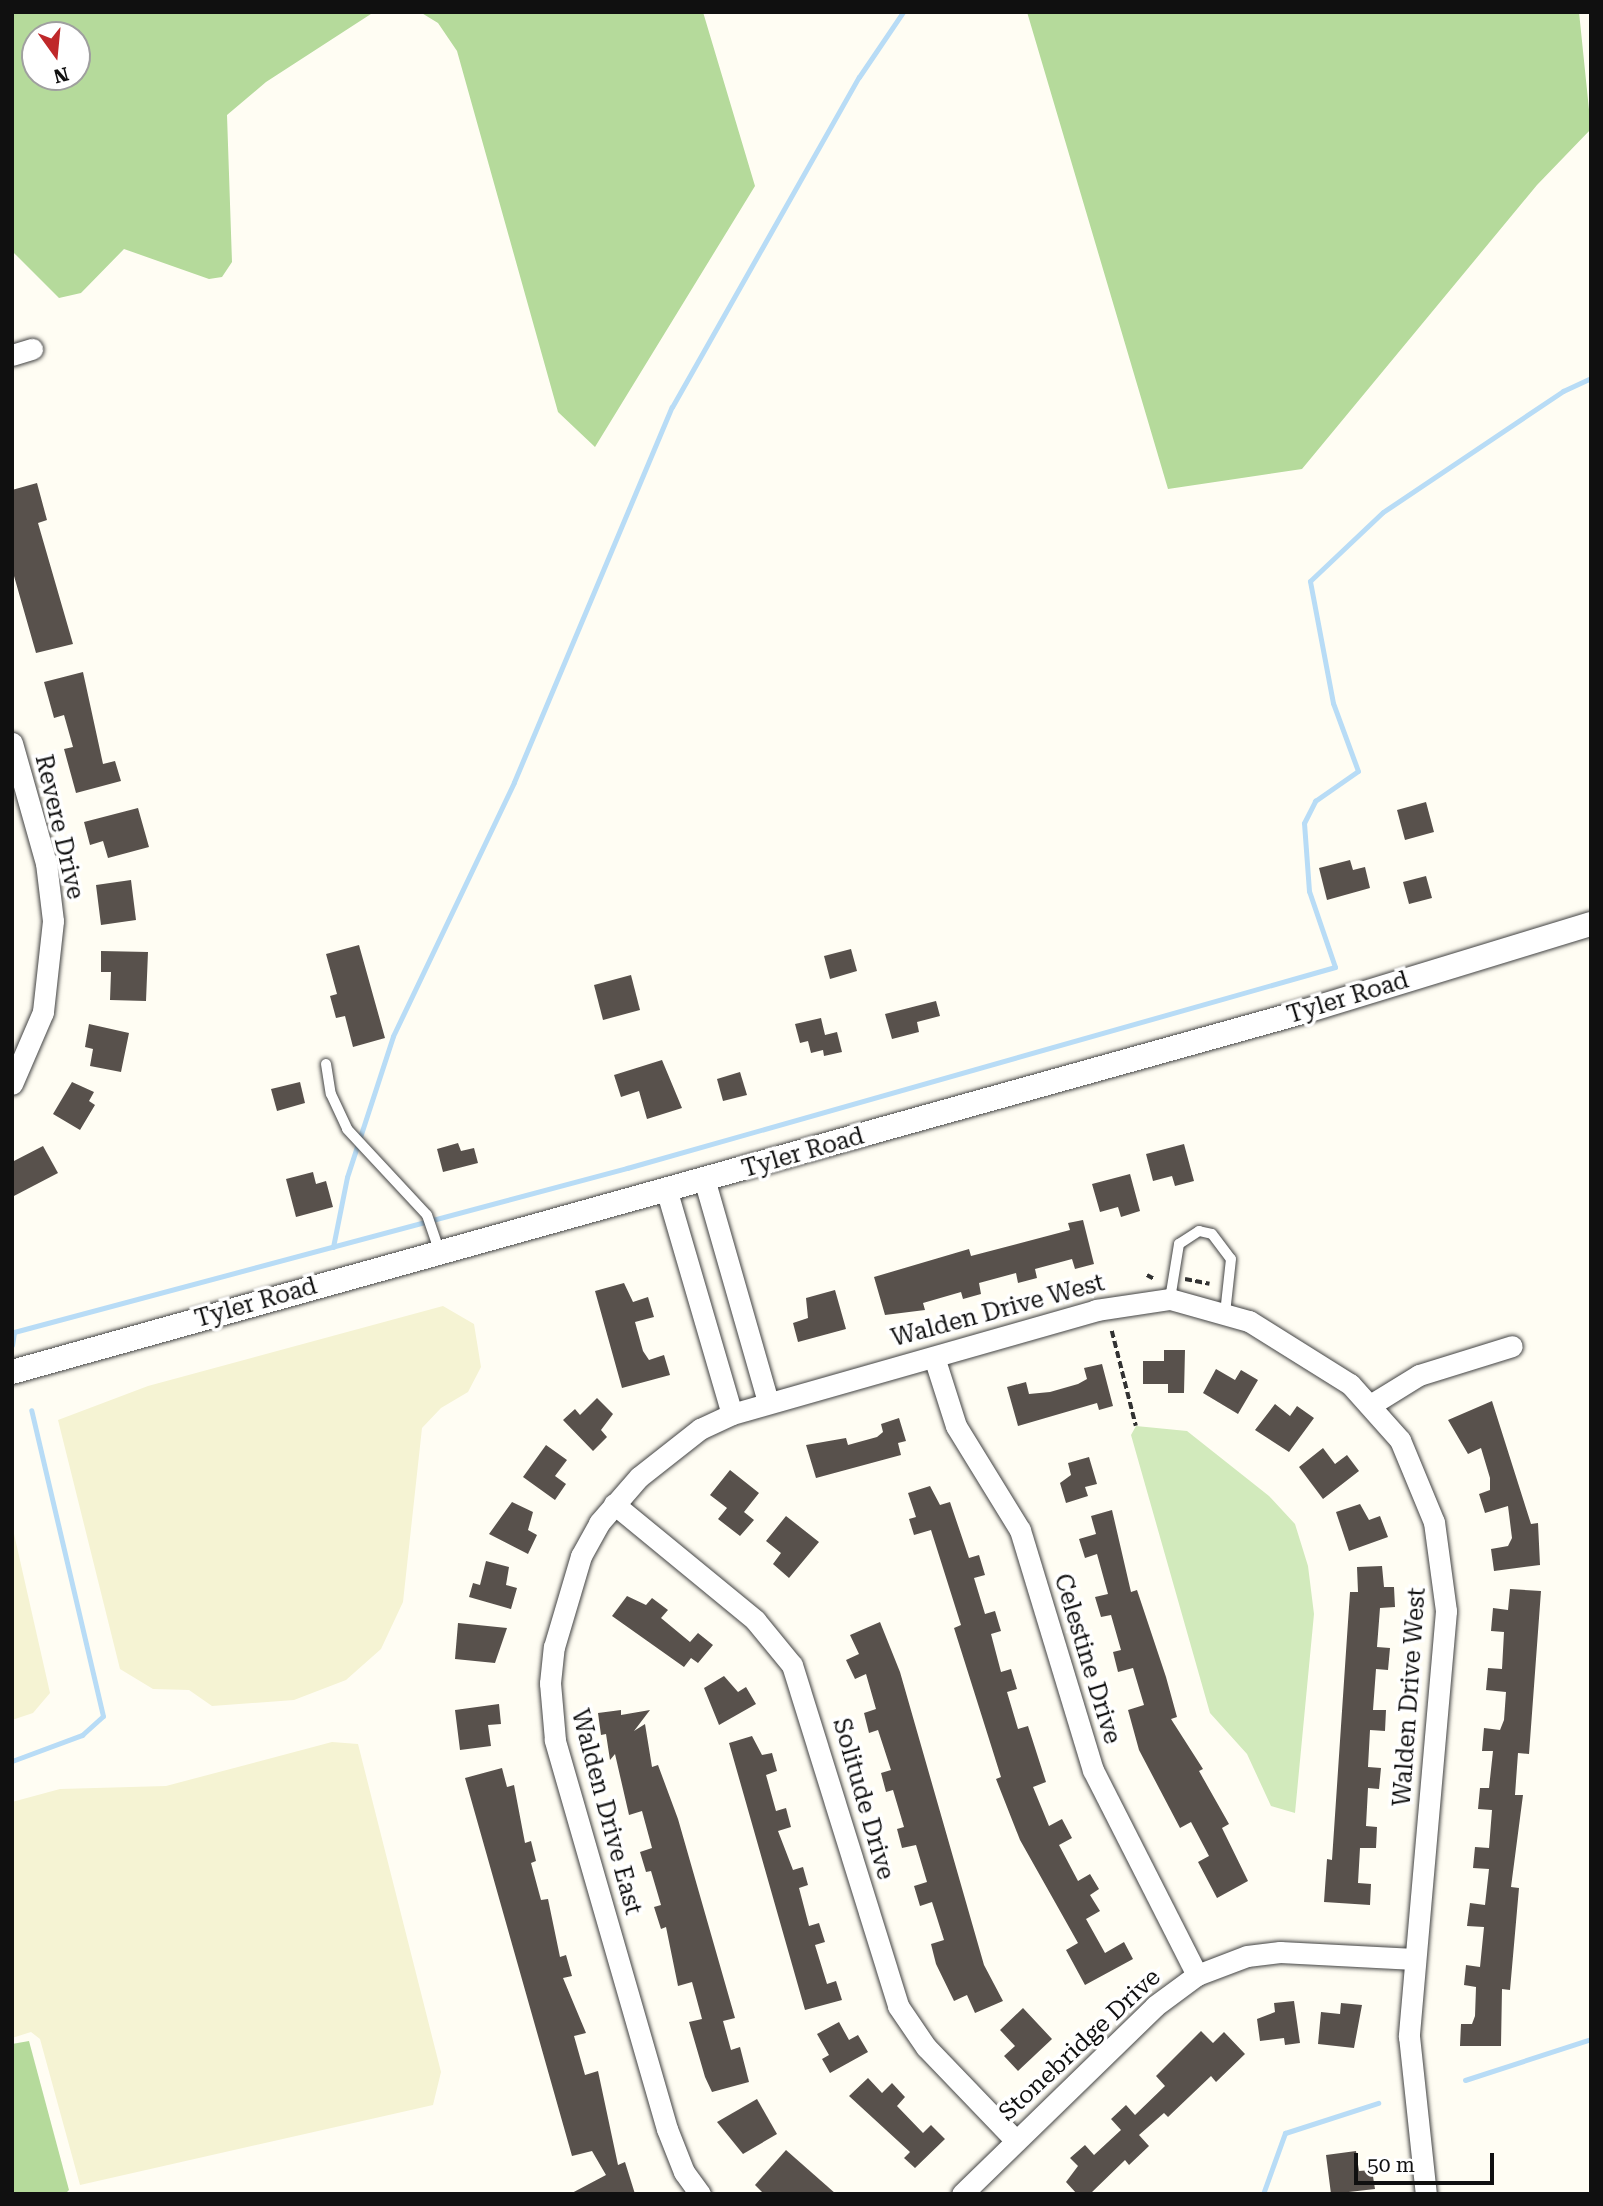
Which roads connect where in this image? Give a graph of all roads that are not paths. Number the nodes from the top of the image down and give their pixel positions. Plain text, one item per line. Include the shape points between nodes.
1 (12, 743) edge
2 (1591, 924) edge
3 (326, 1064) dead end
4 (12, 1084) edge
5 (705, 1182) junction
6 (667, 1192) junction
7 (440, 1252) junction
8 (1170, 1298) junction
9 (1225, 1313) junction
10 (1512, 1346) dead end
11 (934, 1357) junction
12 (12, 1372) edge
13 (768, 1402) junction
14 (1372, 1404) junction
15 (732, 1414) junction
16 (614, 1504) junction
17 (1415, 1959) junction
18 (1197, 1975) junction
19 (1016, 2141) junction
20 (700, 2194) edge
21 (962, 2194) edge
22 (1426, 2194) edge

1 - 4 street, Revere Drive via 46,863 53,921 43,1012
2 - 5 street, Tyler Road via 1306,1012
3 - 7 lane via 331,1094 347,1129 427,1215
5 - 6 street, Tyler Road
5 - 13 street
6 - 7 street, Tyler Road
6 - 15 street
7 - 12 street, Tyler Road
8 - 9 street, Walden Drive West
8 - 9 lane via 1179,1244 1199,1231 1212,1234 1231,1259
8 - 11 street, Walden Drive West via 1096,1310
9 - 14 street, Walden Drive West via 1331,1369
10 - 14 street via 1419,1375
11 - 13 street, Walden Drive West
11 - 18 street, Celestine Drive via 956,1426 1020,1530 1093,1770
13 - 15 street, Walden Drive East
14 - 17 street, Walden Drive West via 1400,1440 1427,1497 1446,1580
15 - 16 street, Walden Drive East via 662,1457
16 - 19 street, Solitude Drive via 755,1620 792,1665 898,2006 926,2047
16 - 20 street, Walden Drive East via 581,1556 566,1596 551,1664 552,1720 667,2129 684,2172
17 - 18 street, Stonebridge Drive via 1280,1952 1247,1956
17 - 22 street, Walden Drive West via 1409,2049
18 - 19 street, Stonebridge Drive via 1155,2006
19 - 21 street, Stonebridge Drive

